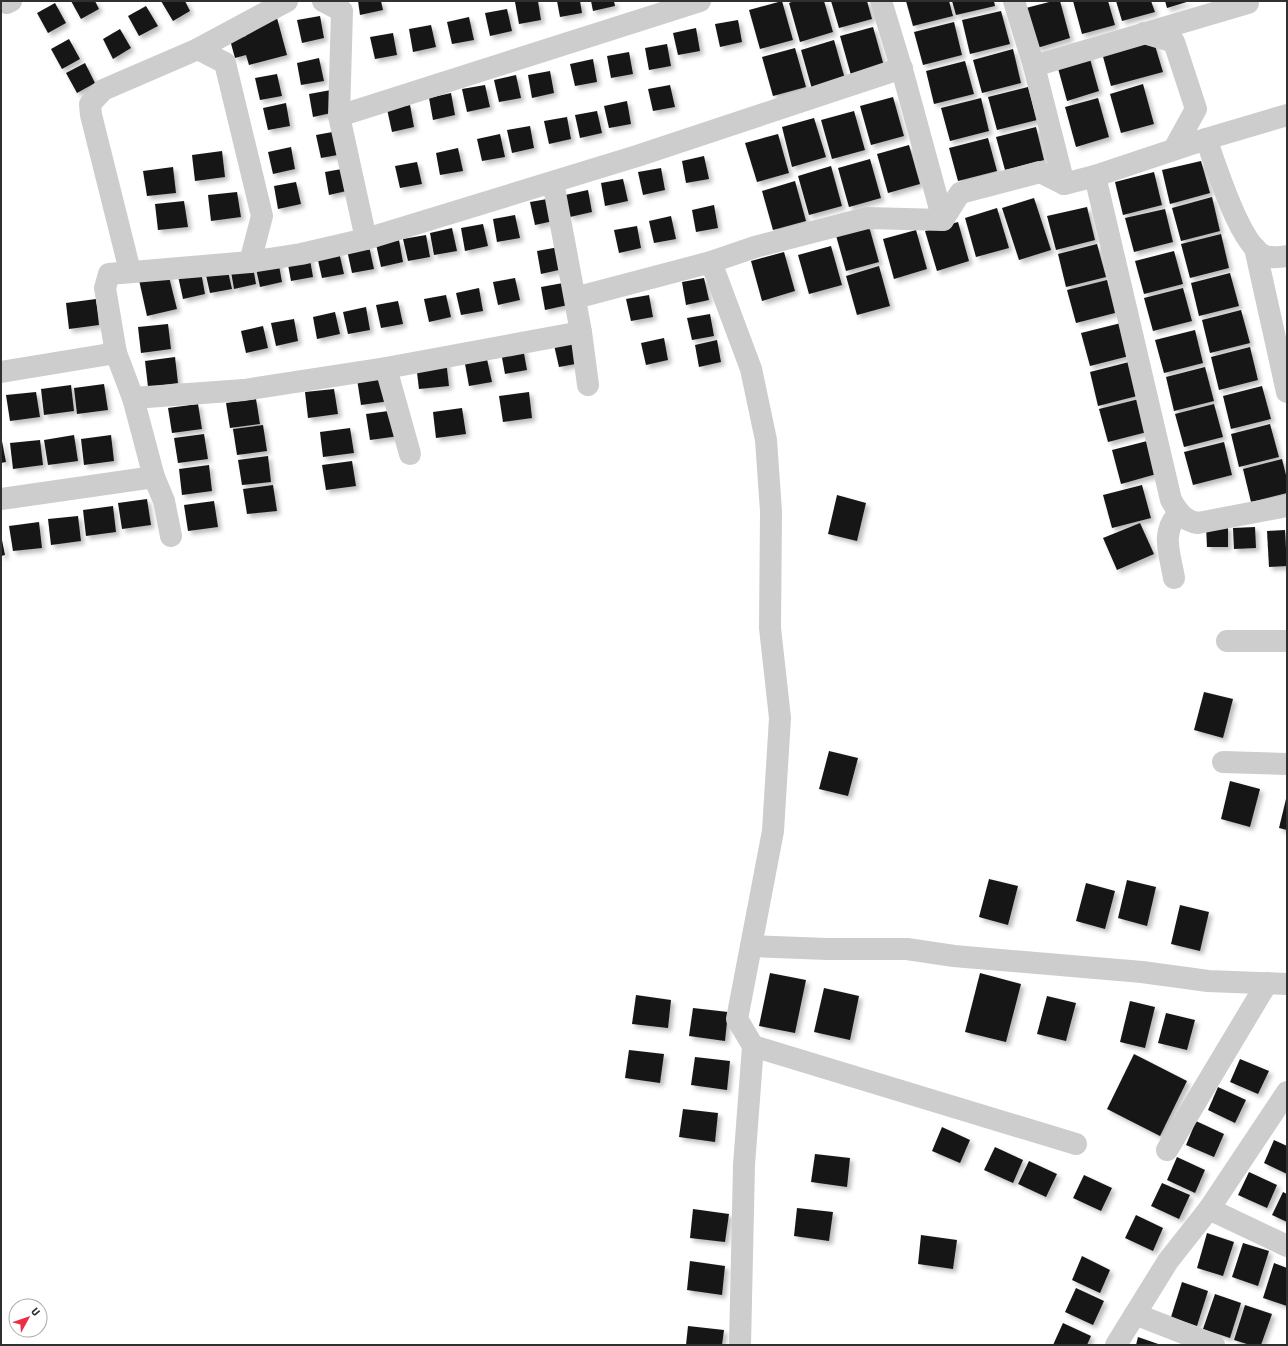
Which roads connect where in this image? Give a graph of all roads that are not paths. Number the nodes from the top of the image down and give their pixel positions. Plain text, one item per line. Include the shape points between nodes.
1 (287, 1) edge
2 (323, 1) edge
3 (700, 1) edge
4 (881, 1) edge
5 (1014, 1) edge
6 (1248, 3) dead end
7 (1144, 33) junction
8 (198, 49) junction
9 (1034, 66) junction
10 (902, 68) junction
11 (1287, 115) edge
12 (339, 116) junction
13 (1206, 139) junction
14 (1174, 149) junction
15 (1095, 176) junction
16 (553, 182) junction
17 (1064, 184) junction
18 (943, 220) junction
19 (366, 239) junction
20 (1254, 248) junction
21 (1287, 256) edge
22 (250, 262) junction
23 (711, 262) junction
24 (130, 271) junction
25 (575, 298) junction
26 (581, 332) junction
27 (116, 353) junction
28 (386, 368) junction
29 (1, 372) edge
30 (588, 385) dead end
31 (1287, 392) edge
32 (133, 398) junction
33 (410, 454) dead end
34 (154, 477) junction
35 (1, 499) edge
36 (1287, 506) edge
37 (1179, 513) junction
38 (171, 536) dead end
39 (1174, 578) dead end
40 (1227, 641) dead end
41 (1287, 641) edge
42 (1223, 762) dead end
43 (1287, 764) edge
44 (751, 946) junction
45 (1277, 984) edge
46 (753, 1046) junction
47 (1284, 1105) edge
48 (1076, 1144) dead end
49 (1167, 1150) dead end
50 (1209, 1209) junction
51 (1287, 1246) edge
52 (1135, 1314) junction
53 (740, 1345) edge
54 (1116, 1345) edge
55 (1214, 1345) edge

1 - 8 street
2 - 12 street via 342,11
3 - 12 street
4 - 10 street
5 - 9 street
6 - 7 street
7 - 9 street
7 - 14 street via 1174,42 1196,109
8 - 22 street via 225,63 262,216
8 - 24 street via 103,90 90,104
9 - 17 street
10 - 16 street
10 - 18 street
11 - 13 street
12 - 19 street
13 - 14 street
13 - 20 street via 1240,228
14 - 15 street
15 - 17 street
15 - 37 street via 1171,500
16 - 19 street
16 - 25 street
17 - 18 street via 1040,172 960,193
18 - 23 street via 867,218 755,247
19 - 22 street via 301,254
20 - 21 street via 1265,256
20 - 31 street
22 - 24 street
23 - 25 street
23 - 44 street via 751,369 766,440 771,512 770,628 780,718 773,830
24 - 27 street via 109,274 105,288
25 - 26 street
26 - 28 street
26 - 30 street
27 - 29 street
27 - 32 street
28 - 32 street via 244,390
28 - 33 street
32 - 34 street
34 - 35 street
34 - 38 street via 164,501
36 - 37 street via 1198,523 1190,522
37 - 39 street via 1168,530
40 - 41 street
42 - 43 street
44 - 45 street via 907,949 1208,981
44 - 46 street via 737,1019
45 - 49 street
46 - 48 street
46 - 53 street via 744,1165
47 - 50 street
50 - 51 street
50 - 52 street via 1168,1261
52 - 54 street
52 - 55 street

